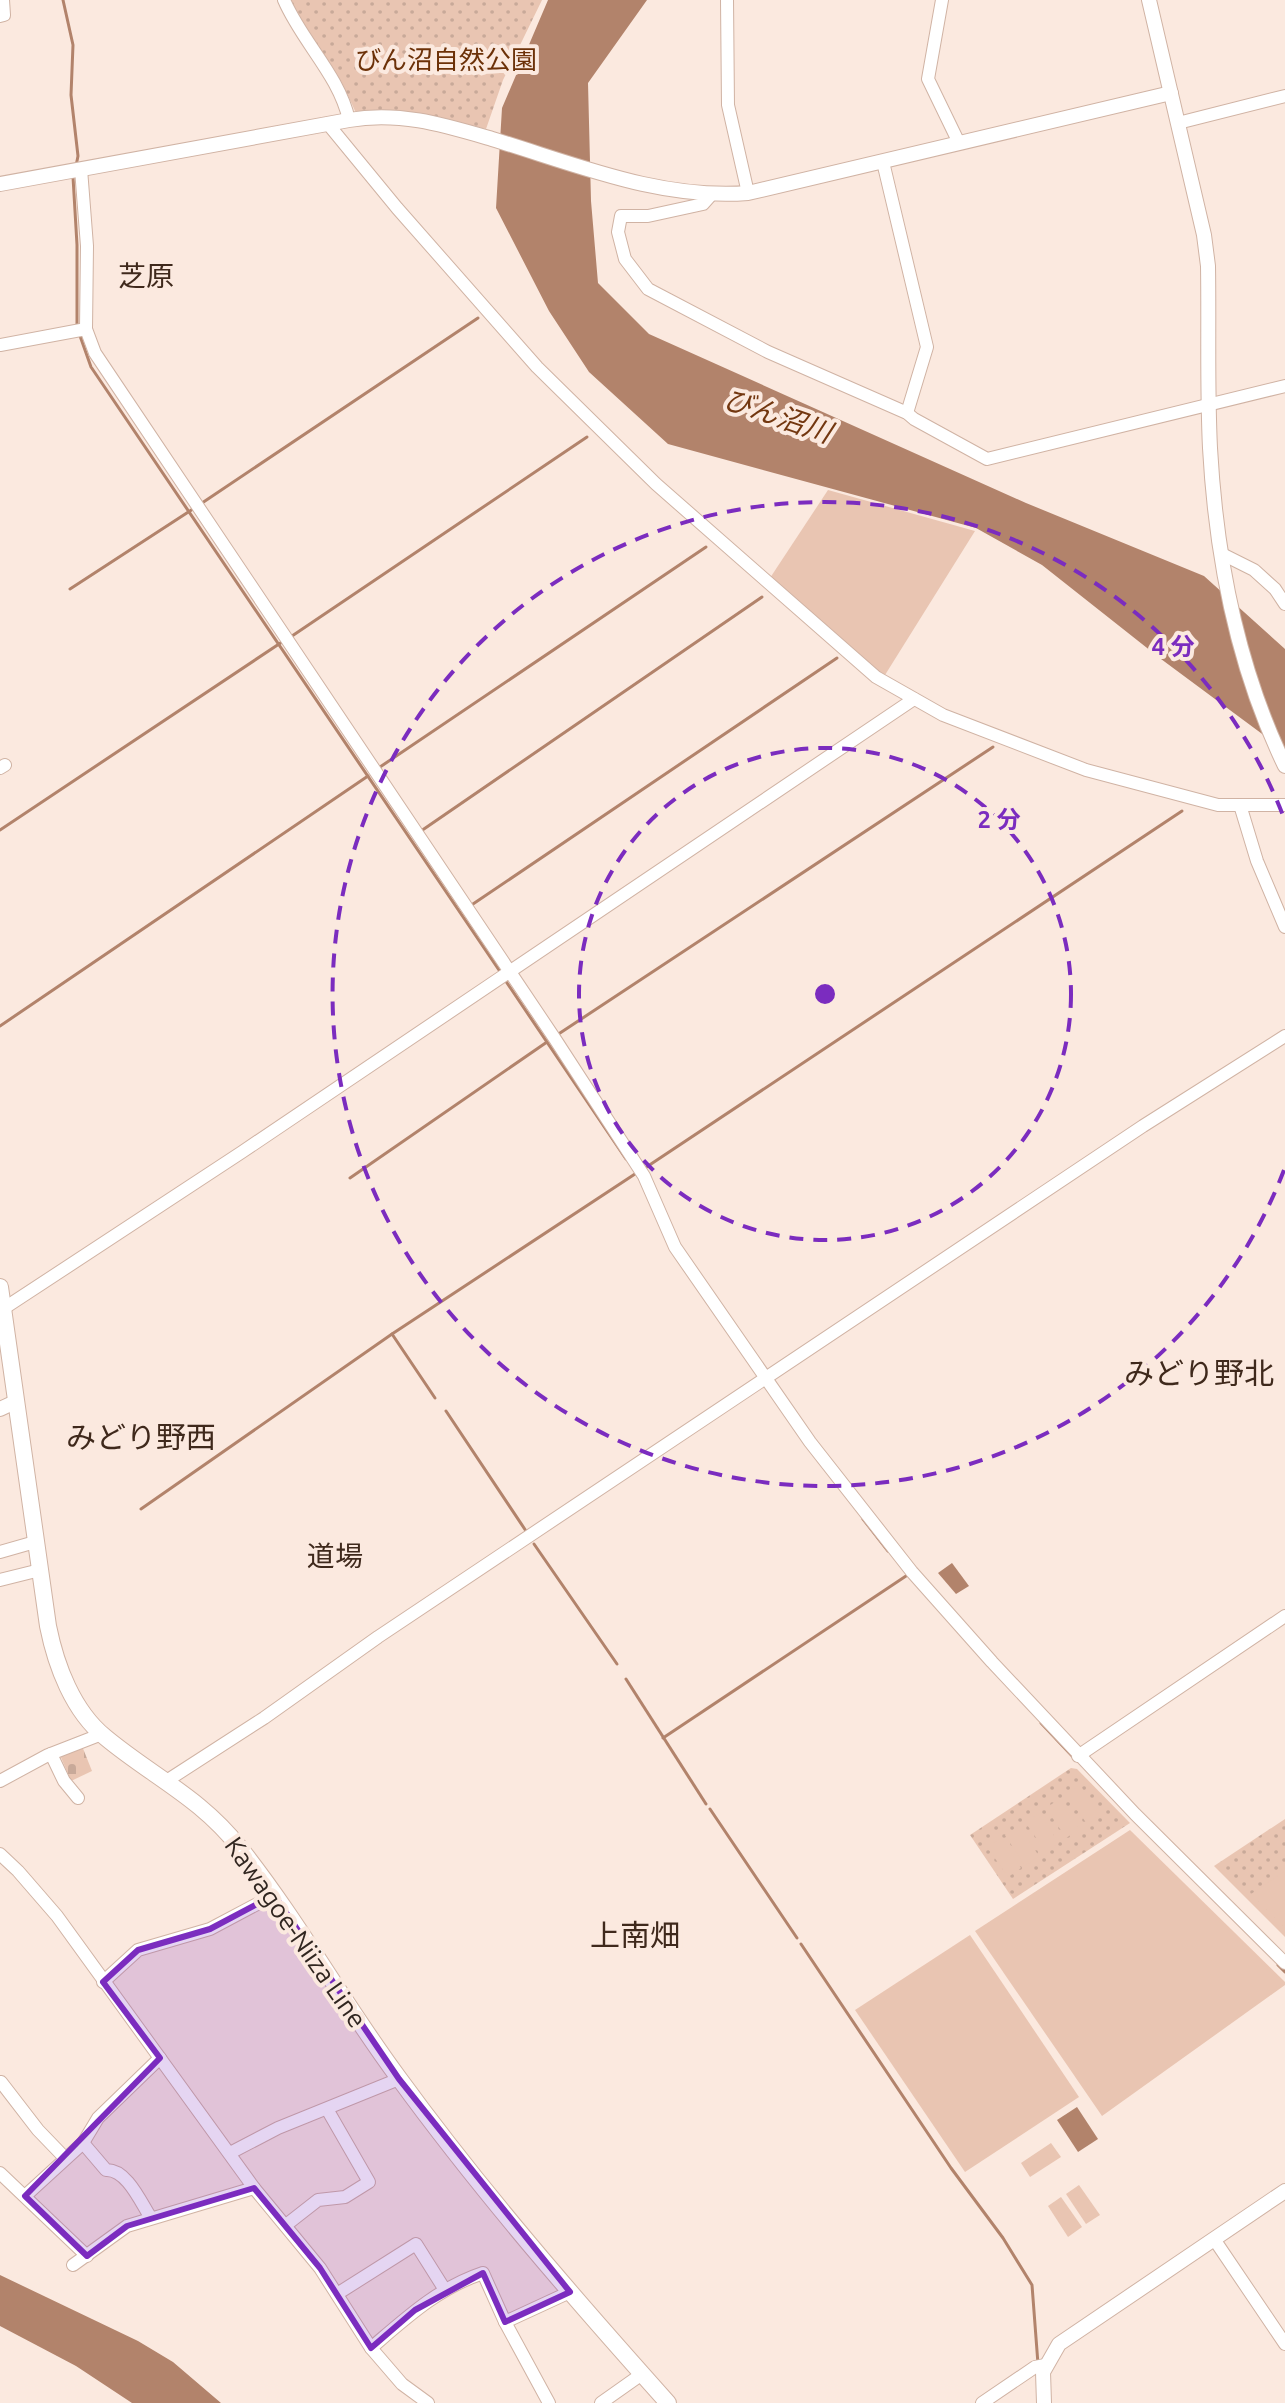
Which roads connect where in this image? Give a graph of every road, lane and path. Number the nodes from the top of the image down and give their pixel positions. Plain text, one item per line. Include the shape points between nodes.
1 (3, 0) edge
2 (284, 0) edge
3 (727, 0) edge
4 (942, 0) edge
5 (1149, 0) edge
6 (0, 16) edge
7 (1171, 93) junction
8 (1285, 96) edge
9 (349, 120) junction
10 (1178, 123) junction
11 (328, 124) junction
12 (959, 143) junction
13 (883, 162) junction
14 (81, 169) junction
15 (0, 184) edge
16 (748, 193) junction
17 (711, 195) junction
18 (86, 329) junction
19 (0, 345) edge
20 (1285, 386) edge
21 (1209, 405) junction
22 (907, 413) junction
23 (1222, 554) junction
24 (1280, 588) edge
25 (1285, 604) edge
26 (914, 699) junction
27 (1285, 766) edge
28 (1240, 805) junction
29 (1285, 805) edge
30 (1285, 927) edge
31 (510, 971) junction
32 (1285, 1036) edge
33 (0, 1287) edge
34 (2, 1312) edge
35 (767, 1379) junction
36 (8, 1406) edge
37 (35, 1542) junction
38 (0, 1552) edge
39 (40, 1570) junction
40 (0, 1580) edge
41 (1285, 1616) edge
42 (102, 1734) junction
43 (51, 1754) junction
44 (1078, 1756) junction
45 (168, 1780) junction
46 (0, 1781) edge
47 (78, 1798) dead end
48 (0, 1854) edge
49 (274, 1895) junction
50 (1285, 1963) edge
51 (103, 1982) junction
52 (160, 2058) junction
53 (399, 2079) junction
54 (3, 2081) edge
55 (327, 2109) junction
56 (83, 2143) junction
57 (230, 2153) junction
58 (65, 2158) junction
59 (0, 2173) edge
60 (254, 2188) junction
61 (1285, 2191) edge
62 (25, 2196) junction
63 (151, 2218) junction
64 (286, 2225) junction
65 (1214, 2239) junction
66 (87, 2256) junction
67 (73, 2265) dead end
68 (445, 2290) junction
69 (570, 2292) junction
70 (337, 2294) junction
71 (505, 2322) junction
72 (1285, 2344) edge
73 (371, 2348) junction
74 (1045, 2365) junction
75 (642, 2374) junction
76 (428, 2403) edge
77 (549, 2403) edge
78 (601, 2403) edge
79 (668, 2403) edge
80 (982, 2403) edge
81 (1044, 2403) edge

1 - 6 street
2 - 9 street via 343,97
3 - 16 street via 728,105
4 - 12 street via 928,79
5 - 7 street
7 - 10 street
7 - 12 street
8 - 10 street
9 - 11 street
9 - 17 street via 409,118 664,189
10 - 21 street via 1206,251
11 - 14 street
11 - 26 street via 526,355 612,442 836,645
12 - 13 street
13 - 16 street
13 - 22 street via 927,347
14 - 15 street
14 - 18 street
16 - 17 street
17 - 22 street via 703,204 656,215 621,216 620,246 638,279 660,297 768,352
18 - 19 street
18 - 31 street via 101,363
20 - 21 street
21 - 22 street via 987,459
21 - 23 street
23 - 24 street
23 - 27 street via 1239,638
24 - 25 street
26 - 28 street via 976,729 1086,770 1212,804
26 - 31 street
28 - 29 street
28 - 30 street
31 - 34 street
31 - 35 street via 644,1176 675,1247
32 - 35 street
33 - 34 main road, Kawagoe-Niiza Line
34 - 36 main road, Kawagoe-Niiza Line
35 - 44 street via 912,1572
35 - 45 street
36 - 37 main road, Kawagoe-Niiza Line
37 - 38 street
37 - 39 main road, Kawagoe-Niiza Line
39 - 40 street
39 - 42 main road, Kawagoe-Niiza Line via 61,1673
41 - 44 street
42 - 43 street
42 - 45 main road, Kawagoe-Niiza Line
43 - 46 street
43 - 47 street
44 - 50 street
45 - 49 main road, Kawagoe-Niiza Line via 227,1832
48 - 51 street via 57,1916
49 - 51 street via 210,1929 138,1950
49 - 53 main road, Kawagoe-Niiza Line
51 - 52 street
52 - 56 street via 98,2118
52 - 57 street
53 - 55 street
53 - 69 main road, Kawagoe-Niiza Line
54 - 58 street
55 - 57 street
55 - 64 street via 369,2182 345,2197 318,2200
56 - 58 street
56 - 63 street via 106,2170 124,2179
57 - 60 street
58 - 62 street
59 - 62 street
60 - 63 street
60 - 64 street
61 - 65 street
62 - 66 street
63 - 66 street via 127,2226
64 - 70 street
65 - 72 street
65 - 74 street via 1070,2335
66 - 67 street
68 - 70 street via 416,2244
68 - 71 street via 483,2273
68 - 73 street
69 - 71 street
69 - 75 main road, Kawagoe-Niiza Line
70 - 73 street
71 - 77 street
73 - 76 street via 402,2384
74 - 80 street
74 - 81 street
75 - 78 street
75 - 79 main road, Kawagoe-Niiza Line

